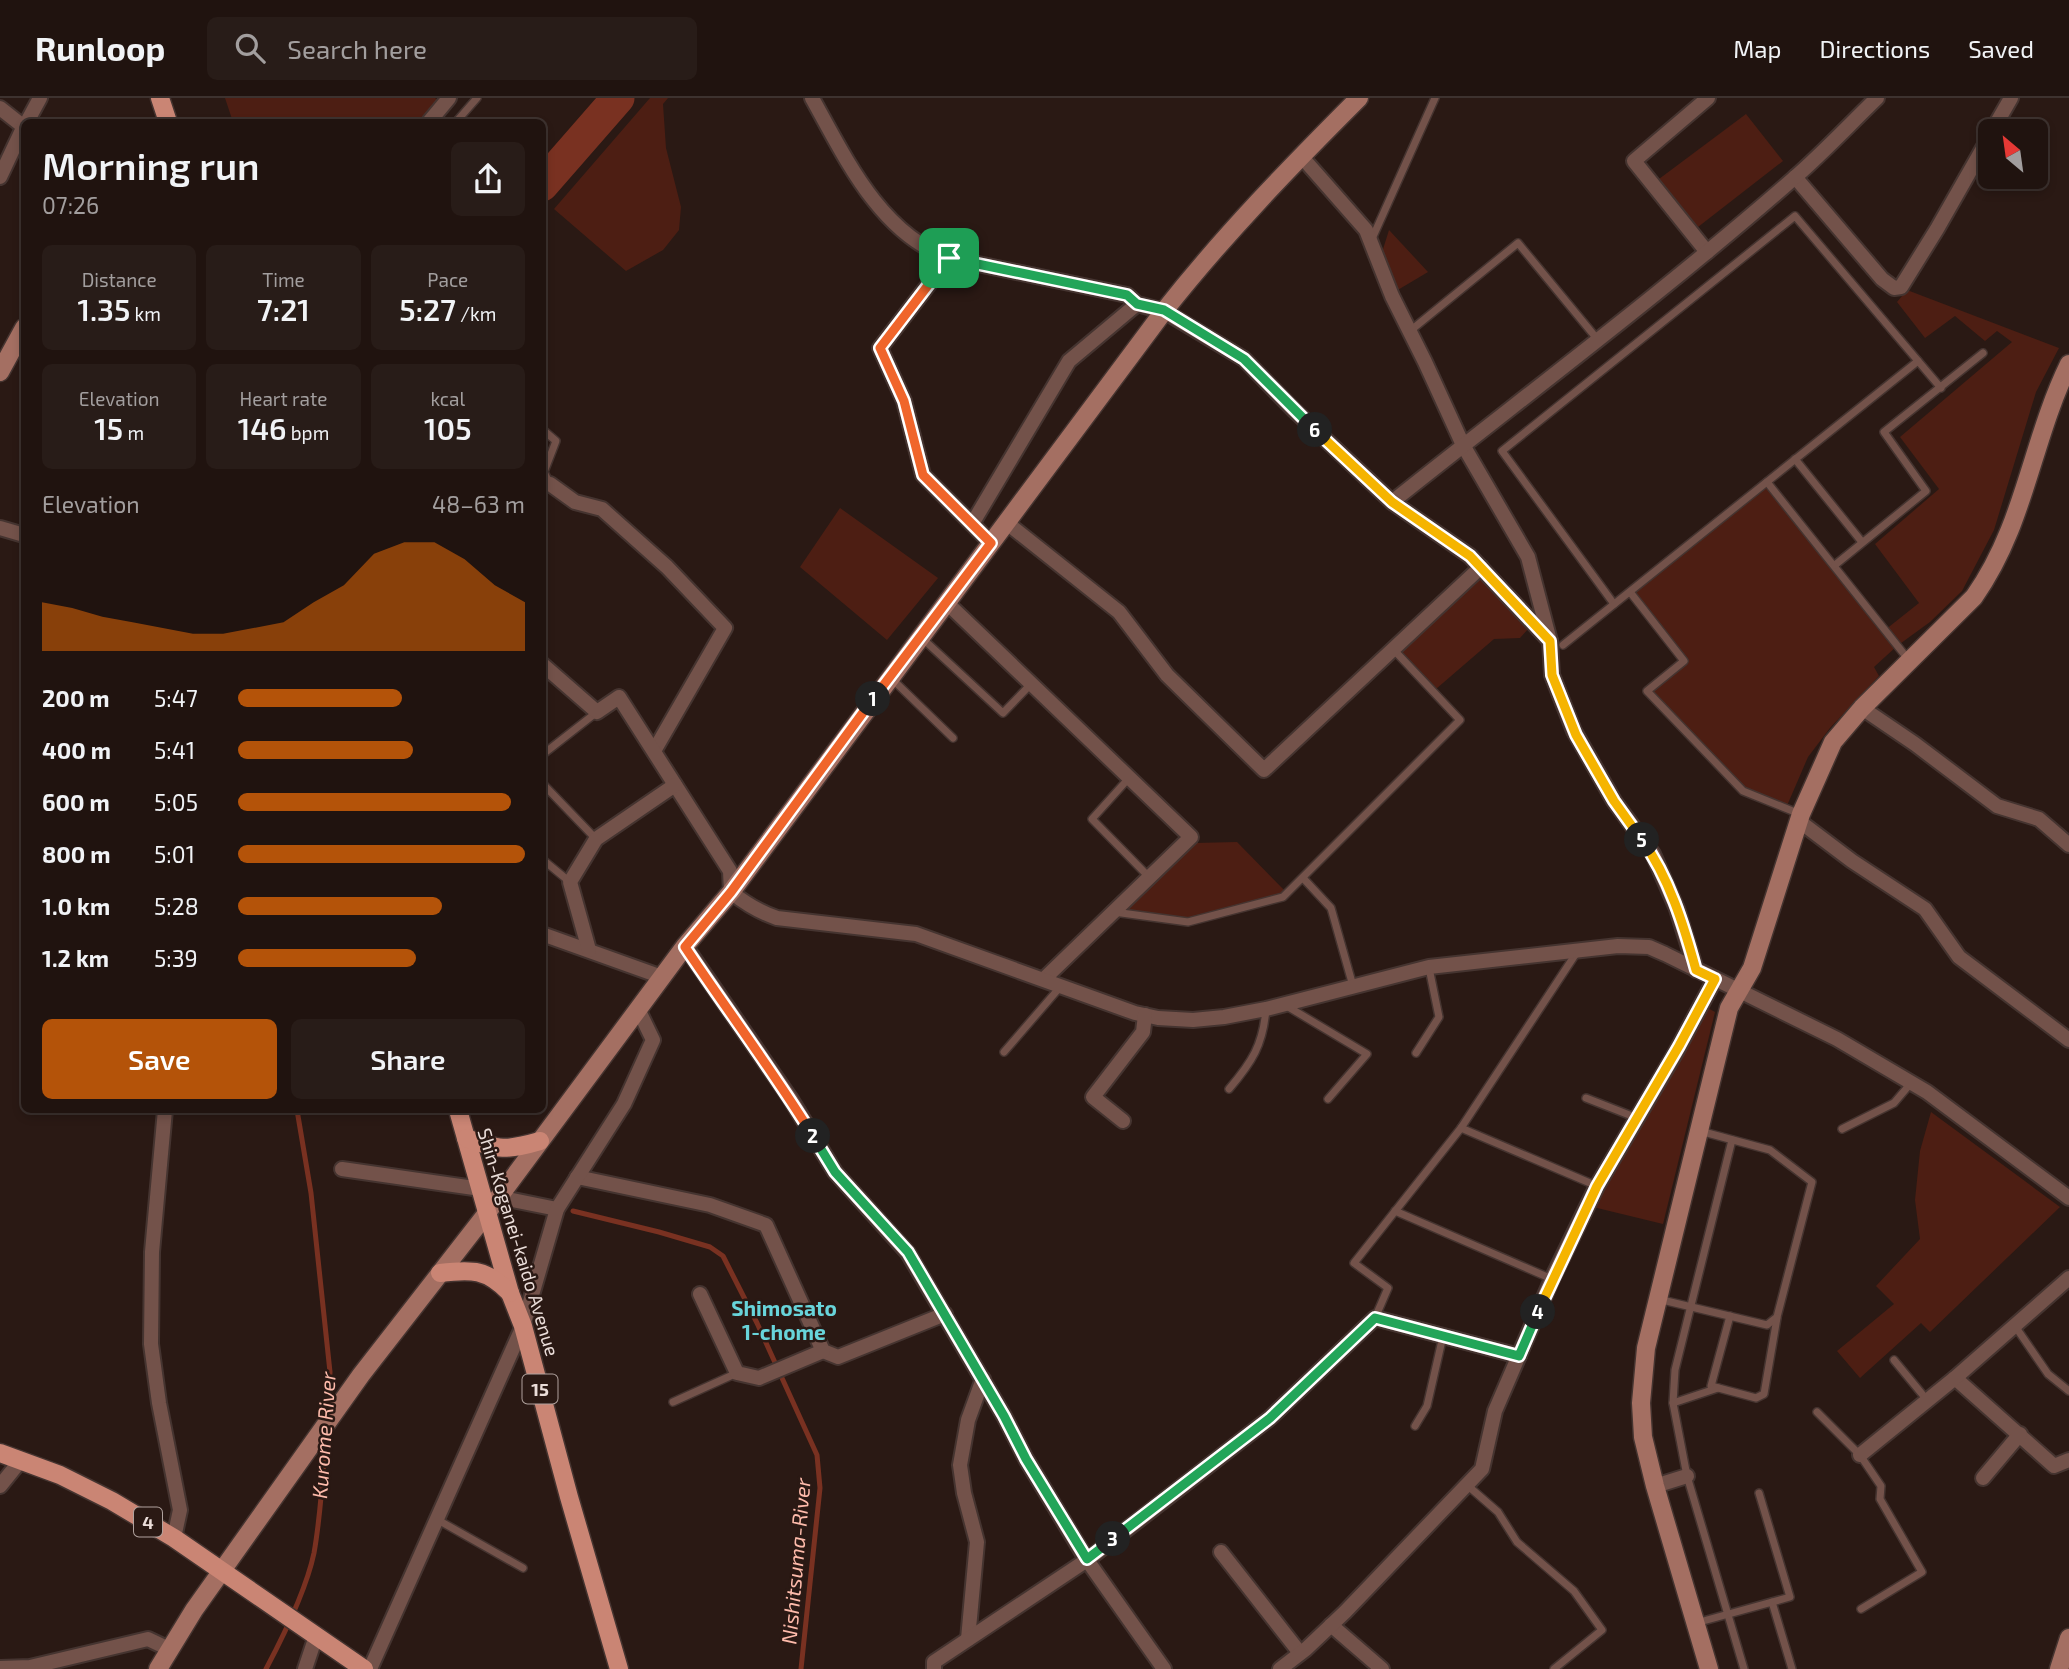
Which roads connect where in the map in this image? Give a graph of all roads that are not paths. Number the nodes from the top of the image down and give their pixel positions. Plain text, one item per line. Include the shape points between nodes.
1 (40, 98) edge
2 (160, 98) edge
3 (449, 98) edge
4 (477, 98) edge
5 (812, 98) edge
6 (1359, 98) edge
7 (1435, 98) edge
8 (1708, 98) edge
9 (2011, 98) edge
10 (1873, 99) edge
11 (0, 108) edge
12 (28, 119) edge
13 (167, 119) edge
14 (432, 119) edge
15 (459, 119) edge
16 (1999, 119) edge
17 (21, 122) edge
18 (21, 133) edge
19 (1301, 156) junction
20 (1978, 157) edge
21 (0, 177) edge
22 (1795, 177) junction
23 (1371, 242) junction
24 (1707, 252) junction
25 (949, 258) junction
26 (1137, 304) junction
27 (1164, 310) junction
28 (1410, 331) junction
29 (21, 334) edge
30 (1599, 340) junction
31 (1983, 353) dead end
32 (1918, 361) junction
33 (2069, 364) edge
34 (0, 372) edge
35 (1941, 388) junction
36 (546, 432) edge
37 (1463, 445) junction
38 (1796, 459) junction
39 (546, 467) edge
40 (546, 476) edge
41 (1767, 482) junction
42 (550, 484) joint
43 (1392, 502) junction
44 (1007, 523) junction
45 (972, 524) junction
46 (0, 528) edge
47 (21, 534) edge
48 (1862, 542) junction
49 (991, 543) junction
50 (1835, 565) junction
51 (1480, 567) junction
52 (1629, 592) junction
53 (946, 603) junction
54 (1614, 604) junction
55 (920, 636) junction
56 (1557, 643) junction
57 (1393, 649) junction
58 (1910, 663) junction
59 (546, 667) edge
60 (890, 677) junction
61 (1031, 684) junction
62 (1862, 708) junction
63 (597, 712) junction
64 (953, 738) dead end
65 (654, 751) junction
66 (546, 752) edge
67 (1129, 778) junction
68 (675, 785) junction
69 (546, 787) edge
70 (1800, 817) junction
71 (596, 839) junction
72 (2069, 845) edge
73 (546, 862) edge
74 (1149, 878) junction
75 (1303, 878) junction
76 (570, 882) junction
77 (731, 892) junction
78 (1114, 912) junction
79 (546, 935) edge
80 (685, 947) junction
81 (589, 950) junction
82 (1577, 951) junction
83 (1429, 967) junction
84 (1696, 970) junction
85 (662, 977) junction
86 (1044, 979) junction
87 (1715, 979) junction
88 (1061, 986) junction
89 (1353, 986) junction
90 (1739, 989) junction
91 (1285, 1004) junction
92 (1266, 1009) junction
93 (639, 1011) junction
94 (1145, 1015) junction
95 (2069, 1040) edge
96 (1004, 1052) dead end
97 (1416, 1053) dead end
98 (1911, 1083) junction
99 (1229, 1089) dead end
100 (1586, 1098) dead end
101 (1328, 1099) dead end
102 (165, 1113) edge
103 (459, 1113) edge
104 (1637, 1118) junction
105 (1123, 1121) dead end
106 (1461, 1128) junction
107 (1842, 1129) dead end
108 (1699, 1131) junction
109 (466, 1139) junction
110 (1732, 1140) junction
111 (540, 1142) junction
112 (342, 1169) dead end
113 (578, 1177) junction
114 (1597, 1186) junction
115 (481, 1189) junction
116 (498, 1197) junction
117 (2069, 1198) edge
118 (557, 1209) junction
119 (1395, 1211) junction
120 (487, 1213) junction
121 (440, 1273) junction
122 (2069, 1278) edge
123 (1552, 1279) junction
124 (510, 1293) junction
125 (700, 1294) dead end
126 (1658, 1299) junction
127 (1691, 1307) junction
128 (945, 1314) junction
129 (1730, 1316) junction
130 (1777, 1317) junction
131 (1375, 1318) junction
132 (2015, 1325) junction
133 (523, 1326) junction
134 (1443, 1336) junction
135 (823, 1351) junction
136 (1519, 1356) junction
137 (1894, 1360) dead end
138 (737, 1373) junction
139 (1955, 1378) junction
140 (982, 1379) junction
141 (1719, 1388) junction
142 (2069, 1391) edge
143 (1927, 1401) junction
144 (673, 1402) dead end
145 (1673, 1403) junction
146 (1817, 1412) dead end
147 (1415, 1426) dead end
148 (2020, 1434) junction
149 (0, 1453) edge
150 (1860, 1455) junction
151 (21, 1460) junction
152 (2069, 1460) edge
153 (1688, 1476) junction
154 (1983, 1478) dead end
155 (1467, 1485) junction
156 (0, 1486) edge
157 (1655, 1486) junction
158 (1759, 1493) dead end
159 (438, 1520) junction
160 (174, 1538) junction
161 (1221, 1552) dead end
162 (1087, 1559) junction
163 (523, 1568) dead end
164 (221, 1571) junction
165 (1772, 1602) junction
166 (1861, 1609) dead end
167 (1728, 1616) junction
168 (1696, 1623) junction
169 (1331, 1625) junction
170 (316, 1636) junction
171 (2069, 1638) edge
172 (968, 1639) junction
173 (169, 1649) junction
174 (1300, 1653) junction
175 (0, 1668) edge
176 (158, 1669) edge
177 (305, 1669) edge
178 (364, 1669) edge
179 (370, 1669) edge
180 (619, 1669) edge
181 (934, 1669) edge
182 (1164, 1669) edge
183 (1280, 1669) edge
184 (1382, 1669) edge
185 (1554, 1669) edge
186 (1709, 1669) edge
187 (1744, 1669) edge
188 (1792, 1669) edge
189 (2059, 1669) edge

1 - 12 street
2 - 13 main road
3 - 14 street
4 - 15 lane
5 - 25 street via 867,191 904,232
6 - 19 street
7 - 23 lane
8 - 24 street via 1634,160
9 - 16 street
10 - 22 street
11 - 17 street
18 - 21 street
19 - 23 street via 1366,230
19 - 27 street
20 - 22 street via 1900,287 1894,288
22 - 24 street
23 - 28 street
24 - 30 street
25 - 26 street via 1127,295
25 - 45 street via 880,348 904,401 923,475
26 - 27 street
26 - 45 street via 1069,361
27 - 43 street via 1244,359
27 - 44 street
28 - 30 lane via 1518,243
28 - 37 street
29 - 34 street
30 - 37 street
31 - 35 lane
32 - 35 lane
32 - 38 lane
32 - 54 lane via 1795,216 1502,451
33 - 58 street via 2053,396 2009,537 1987,579
35 - 48 lane via 1884,432 1926,491
36 - 39 lane via 556,441
37 - 43 street
37 - 56 street via 1528,557
38 - 41 lane
38 - 48 lane
40 - 42 lane
41 - 50 lane
41 - 52 lane
42 - 65 street via 575,502 602,509 667,567 725,628
43 - 51 street
44 - 49 street
44 - 57 street via 1119,612 1167,675 1264,770
45 - 49 street
46 - 47 street
48 - 50 lane
49 - 53 street
50 - 58 lane
51 - 56 street
51 - 57 street
52 - 54 lane
52 - 70 lane via 1684,661 1647,691 1743,791
53 - 55 street
53 - 61 street
54 - 56 lane
55 - 60 street
55 - 61 lane via 1003,713
56 - 84 street via 1552,675 1576,735 1614,801 1653,854
57 - 75 lane via 1460,720
58 - 62 street
59 - 63 street
60 - 64 lane
60 - 77 street
61 - 67 street
62 - 70 street via 1833,742
62 - 72 street via 1997,806 2039,819
63 - 65 street via 619,697
63 - 66 lane
65 - 68 street
67 - 74 lane via 1093,819
67 - 74 street via 1191,837
68 - 71 street
68 - 77 street via 730,871
69 - 71 lane
70 - 90 street via 1752,968
70 - 95 street via 1852,861 1925,909 1959,957
71 - 76 street
73 - 76 lane
74 - 78 street
75 - 78 lane via 1283,897 1188,922
75 - 89 lane via 1331,908
76 - 81 street
77 - 80 street
77 - 86 street via 756,911 777,918 916,934
78 - 86 street
79 - 81 street
80 - 85 street
80 - 128 street via 790,1098 835,1172 908,1252
81 - 85 street
82 - 83 street
82 - 84 street via 1648,947
82 - 106 lane
83 - 89 street
83 - 97 lane via 1439,1017
84 - 87 street
85 - 93 street
86 - 88 street
87 - 90 street
87 - 104 street
88 - 94 street
88 - 96 lane
89 - 91 street
90 - 98 street
90 - 108 street via 1729,1008
91 - 92 street
91 - 101 lane via 1367,1054
92 - 94 street via 1193,1020
92 - 99 lane via 1264,1034 1247,1069
93 - 111 street
93 - 113 street via 653,1040 624,1104
94 - 105 street via 1143,1031 1093,1097
98 - 107 lane via 1894,1103
98 - 117 street
100 - 104 lane
102 - 160 street via 152,1252 151,1344 180,1510
103 - 109 main road, Shin-Koganei-kaido Avenue / 15
104 - 114 street
106 - 114 lane
106 - 119 lane
108 - 110 lane
108 - 126 street
109 - 111 main road via 494,1149
109 - 115 main road, Shin-Koganei-kaido Avenue / 15
110 - 127 lane
110 - 130 lane via 1770,1150 1812,1182
111 - 116 street
112 - 115 street
113 - 118 street
113 - 135 street via 710,1205 766,1226
114 - 123 street
115 - 120 main road, Shin-Koganei-kaido Avenue / 15
116 - 118 street
116 - 120 street
118 - 133 street
119 - 123 lane
119 - 131 lane via 1354,1263 1388,1288
120 - 121 street
120 - 124 main road, Shin-Koganei-kaido Avenue / 15
121 - 124 main road via 479,1272 495,1278
121 - 164 street
122 - 132 street
123 - 136 street
124 - 133 main road, Shin-Koganei-kaido Avenue / 15
125 - 138 street
126 - 127 lane
126 - 157 street via 1646,1348 1641,1402 1643,1437
127 - 129 lane
127 - 145 lane via 1675,1370
128 - 135 street via 838,1357
128 - 140 street
129 - 130 lane via 1767,1325
129 - 141 lane via 1711,1386
130 - 141 lane via 1764,1394 1756,1398
131 - 134 street
131 - 162 street via 1270,1418
132 - 139 street
132 - 142 lane via 2048,1374
133 - 159 street
133 - 180 main road, Shin-Koganei-kaido Avenue / 15
134 - 136 street
134 - 147 lane via 1427,1406
135 - 138 street via 759,1378
136 - 155 street via 1495,1411 1482,1469
137 - 143 lane
138 - 144 lane
139 - 143 street
139 - 148 street
140 - 162 street
140 - 172 street via 960,1465 977,1542
141 - 145 lane
143 - 150 street
145 - 153 lane
146 - 150 lane
148 - 152 street via 2054,1466
148 - 154 street
149 - 151 main road, 4
150 - 166 lane via 1881,1486 1880,1499 1922,1572
151 - 156 street
151 - 160 main road, 4 via 61,1475
153 - 157 street
153 - 167 lane
155 - 169 street
155 - 185 lane via 1498,1512 1517,1542 1574,1591 1602,1630
157 - 168 street
158 - 165 lane via 1790,1597
159 - 163 lane
159 - 179 street
160 - 164 main road, 4
161 - 174 street
162 - 172 street
162 - 182 street
164 - 170 main road, 4
164 - 173 street
165 - 167 lane
165 - 188 lane
167 - 168 lane
167 - 187 lane
168 - 186 street
169 - 174 street
169 - 184 street
170 - 177 street
170 - 178 main road, 4
171 - 189 street
172 - 181 street via 934,1662
173 - 175 street via 148,1639 30,1667
173 - 176 street
174 - 183 street

